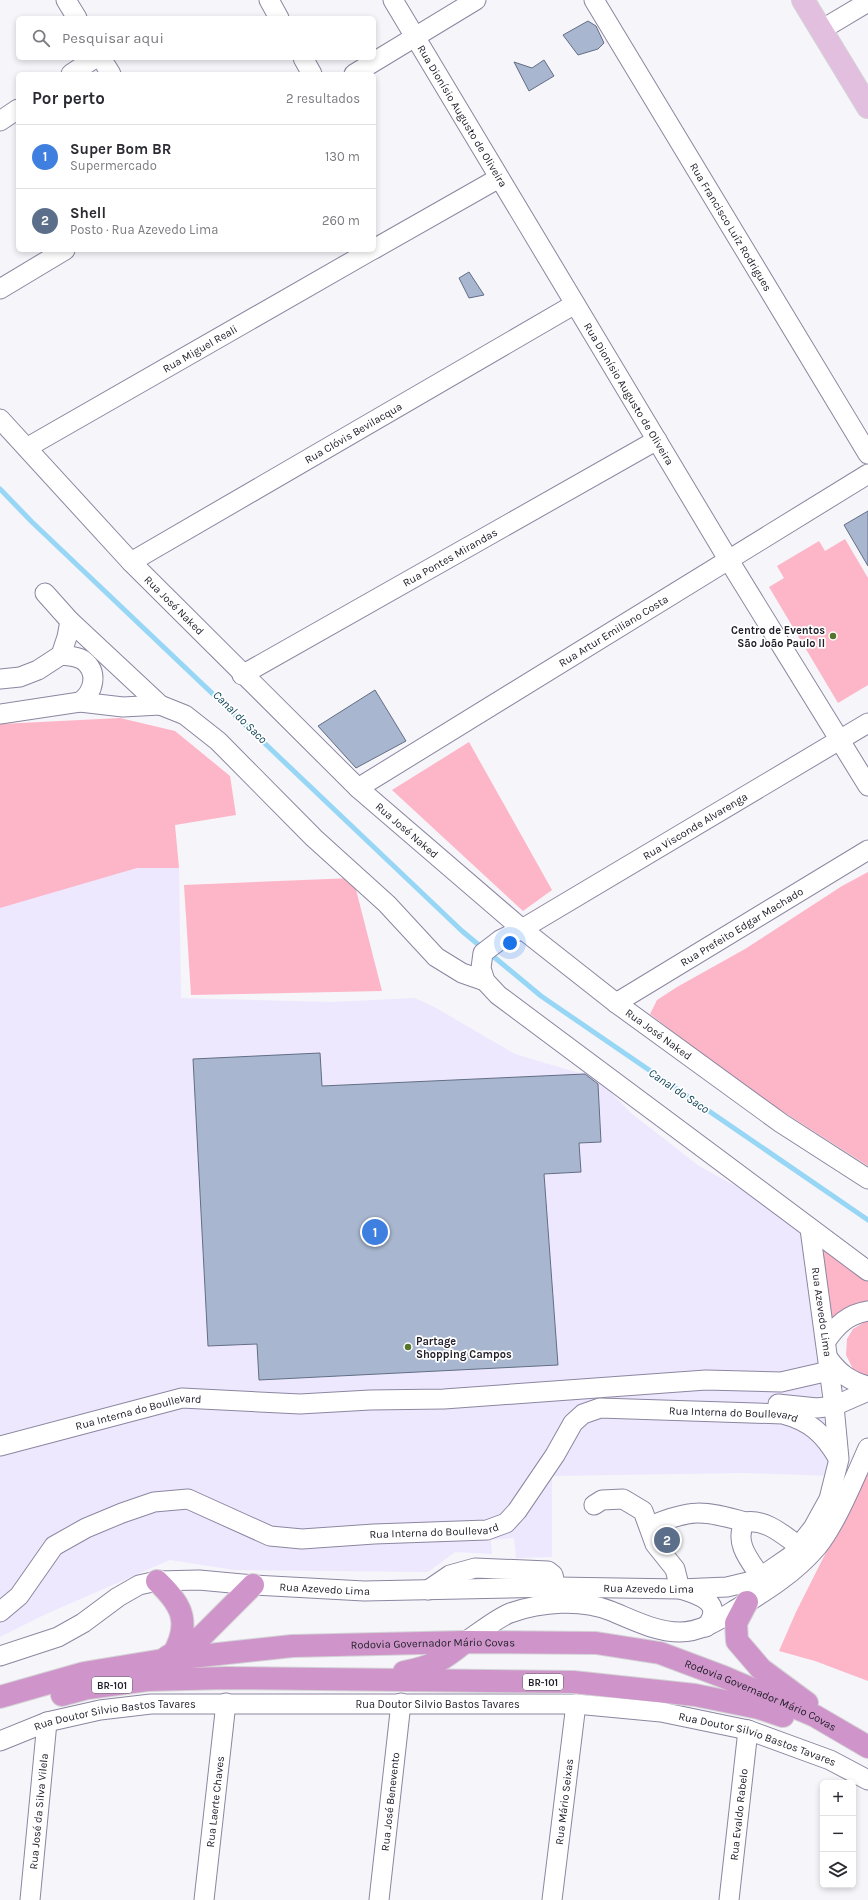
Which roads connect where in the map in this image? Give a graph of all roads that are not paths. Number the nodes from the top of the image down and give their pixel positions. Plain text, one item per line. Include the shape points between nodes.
1 (66, 0) edge
2 (269, 0) edge
3 (393, 0) edge
4 (476, 0) edge
5 (594, 0) edge
6 (803, 0) edge
7 (868, 2) edge
8 (76, 16) edge
9 (278, 16) edge
10 (821, 30) junction
11 (415, 37) junction
12 (92, 60) edge
13 (102, 60) edge
14 (304, 60) edge
15 (74, 72) edge
16 (110, 72) edge
17 (311, 72) edge
18 (357, 72) edge
19 (868, 107) edge
20 (16, 110) edge
21 (0, 121) edge
22 (499, 178) junction
23 (376, 248) edge
24 (62, 252) edge
25 (369, 252) edge
26 (0, 288) edge
27 (575, 304) junction
28 (0, 419) edge
29 (657, 440) junction
30 (28, 447) junction
31 (868, 454) edge
32 (868, 474) edge
33 (728, 559) junction
34 (131, 562) junction
35 (45, 593) dead end
36 (70, 621) junction
37 (61, 655) junction
38 (242, 675) junction
39 (0, 679) edge
40 (80, 702) junction
41 (160, 705) junction
42 (0, 714) edge
43 (868, 724) edge
44 (841, 740) junction
45 (868, 786) edge
46 (358, 788) junction
47 (868, 850) edge
48 (522, 929) junction
49 (483, 953) junction
50 (445, 963) junction
51 (485, 981) junction
52 (616, 1003) junction
53 (868, 1180) edge
54 (810, 1229) junction
55 (868, 1271) edge
56 (868, 1311) edge
57 (828, 1356) junction
58 (868, 1386) edge
59 (868, 1390) edge
60 (834, 1406) junction
61 (573, 1423) junction
62 (0, 1446) edge
63 (868, 1448) edge
64 (839, 1459) junction
65 (594, 1505) dead end
66 (745, 1522) junction
67 (650, 1526) junction
68 (799, 1546) junction
69 (761, 1577) junction
70 (157, 1581) junction
71 (253, 1585) junction
72 (680, 1588) junction
73 (747, 1602) junction
74 (0, 1612) edge
75 (706, 1627) junction
76 (465, 1642) junction
77 (169, 1655) junction
78 (0, 1656) edge
79 (316, 1678) junction
80 (0, 1696) edge
81 (226, 1703) junction
82 (401, 1703) junction
83 (576, 1704) junction
84 (0, 1712) edge
85 (48, 1722) junction
86 (748, 1730) junction
87 (0, 1741) edge
88 (860, 1743) edge
89 (868, 1780) edge
90 (30, 1900) edge
91 (204, 1900) edge
92 (378, 1900) edge
93 (552, 1900) edge
94 (729, 1900) edge

1 - 8 street
2 - 9 street
3 - 11 street, Rua Dionísio Augusto de Oliveira
4 - 11 street
5 - 31 street, Rua Francisco Luíz Rodrigues
6 - 10 main road
7 - 10 street
10 - 19 main road
11 - 18 street
11 - 22 street, Rua Dionísio Augusto de Oliveira
12 - 15 street
13 - 16 street
14 - 17 street
20 - 21 street
22 - 23 street, Rua Miguel Reali
22 - 27 street, Rua Dionísio Augusto de Oliveira
24 - 26 street
25 - 30 street, Rua Miguel Reali
27 - 29 street, Rua Dionísio Augusto de Oliveira
27 - 34 street, Rua Clóvis Bevilacqua
28 - 30 street, Rua José Naked
29 - 33 street, Rua Dionísio Augusto de Oliveira
29 - 38 street, Rua Pontes Mirandas
30 - 34 street, Rua José Naked
32 - 33 street, Rua Artur Emiliano Costa
33 - 44 street, Rua Dionísio Augusto de Oliveira
33 - 46 street, Rua Artur Emiliano Costa
34 - 38 street, Rua José Naked
35 - 36 street
36 - 37 street
36 - 41 street
37 - 39 street via 38,670 20,677
37 - 40 street via 76,657 83,661 93,674 92,691
38 - 46 street, Rua José Naked
40 - 41 street via 123,707
40 - 42 street
41 - 50 street via 185,715 218,741 309,833 387,904 436,957
43 - 44 street, Rua Visconde Alvarenga
44 - 45 street, Rua Dionísio Augusto de Oliveira
44 - 48 street, Rua Visconde Alvarenga
46 - 48 street, Rua José Naked
47 - 52 street, Rua Prefeito Edgar Machado
48 - 49 street, Rua Visconde Alvarenga via 500,940
48 - 52 street, Rua José Naked
49 - 50 street
49 - 51 street via 481,968
50 - 51 street via 462,973
51 - 54 street via 498,995
52 - 53 street, Rua José Naked via 781,1123
54 - 55 street
54 - 57 street, Rua Azevedo Lima
56 - 57 street via 857,1312 844,1319
57 - 58 street via 843,1376
57 - 60 street, Rua Azevedo Lima
57 - 62 street, Rua Interna do Boullevard via 780,1382 706,1380 444,1399 300,1404 182,1398
59 - 60 street
60 - 61 street via 817,1408 696,1397 598,1401 584,1404 577,1409
60 - 64 street, Rua Azevedo Lima
61 - 64 street, Rua Interna do Boullevard via 590,1410 615,1407 783,1414 793,1416 818,1431 829,1442
61 - 74 street, Rua Interna do Boullevard via 517,1511 506,1523 498,1527 487,1530 302,1539 270,1536 188,1499 154,1502 86,1528 54,1546 19,1596
63 - 73 street, Rua Azevedo Lima via 818,1546 775,1585
64 - 68 street, Rua Azevedo Lima via 829,1499 813,1528
65 - 67 street via 602,1500 623,1499 643,1511
66 - 67 street via 715,1513 688,1513
66 - 68 street via 755,1520 770,1526
66 - 69 street via 741,1528 742,1550
67 - 72 street via 651,1537 675,1569
68 - 69 street, Rua Azevedo Lima via 791,1556
69 - 72 street, Rua Azevedo Lima via 727,1587
70 - 71 street, Rua Azevedo Lima via 199,1580
70 - 77 highway via 173,1596 180,1608 183,1623 182,1638
70 - 78 street via 139,1585 58,1637
71 - 72 street, Rua Azevedo Lima via 364,1591 556,1587
71 - 77 highway via 202,1636
72 - 75 street via 707,1599 713,1609 713,1619
73 - 75 street, Rua Azevedo Lima
73 - 88 highway via 736,1622 737,1641 761,1669
75 - 76 street, Rua Azevedo Lima via 681,1632 658,1629 609,1610 585,1604 545,1605 509,1613
76 - 77 highway, Rodovia Governador Mário Covas / BR-101 via 292,1646
76 - 79 highway via 441,1661 422,1669 404,1672 343,1672
76 - 88 highway, Rodovia Governador Mário Covas / BR-101 via 596,1643 660,1653 815,1716
77 - 80 highway, Rodovia Governador Mário Covas / BR-101 via 84,1673
79 - 84 highway, Rodovia Governador Mário Covas / BR-101 via 147,1680 88,1688
79 - 88 highway, Rodovia Governador Mário Covas / BR-101 via 573,1682 695,1695 759,1708
81 - 82 street, Rua Doutor Silvio Bastos Tavares
81 - 85 street, Rua Doutor Silvio Bastos Tavares via 151,1704 100,1710
81 - 91 street, Rua Laerte Chaves
82 - 83 street, Rua Doutor Silvio Bastos Tavares
82 - 92 street, Rua José Benevento
83 - 86 street, Rua Doutor Silvio Bastos Tavares via 661,1712
83 - 93 street, Rua Mário Seixas
85 - 87 street, Rua Doutor Silvio Bastos Tavares
85 - 90 street, Rua José da Silva Vilela
86 - 89 street, Rua Doutor Silvio Bastos Tavares via 830,1760
86 - 94 street, Rua Evaldo Rabelo

